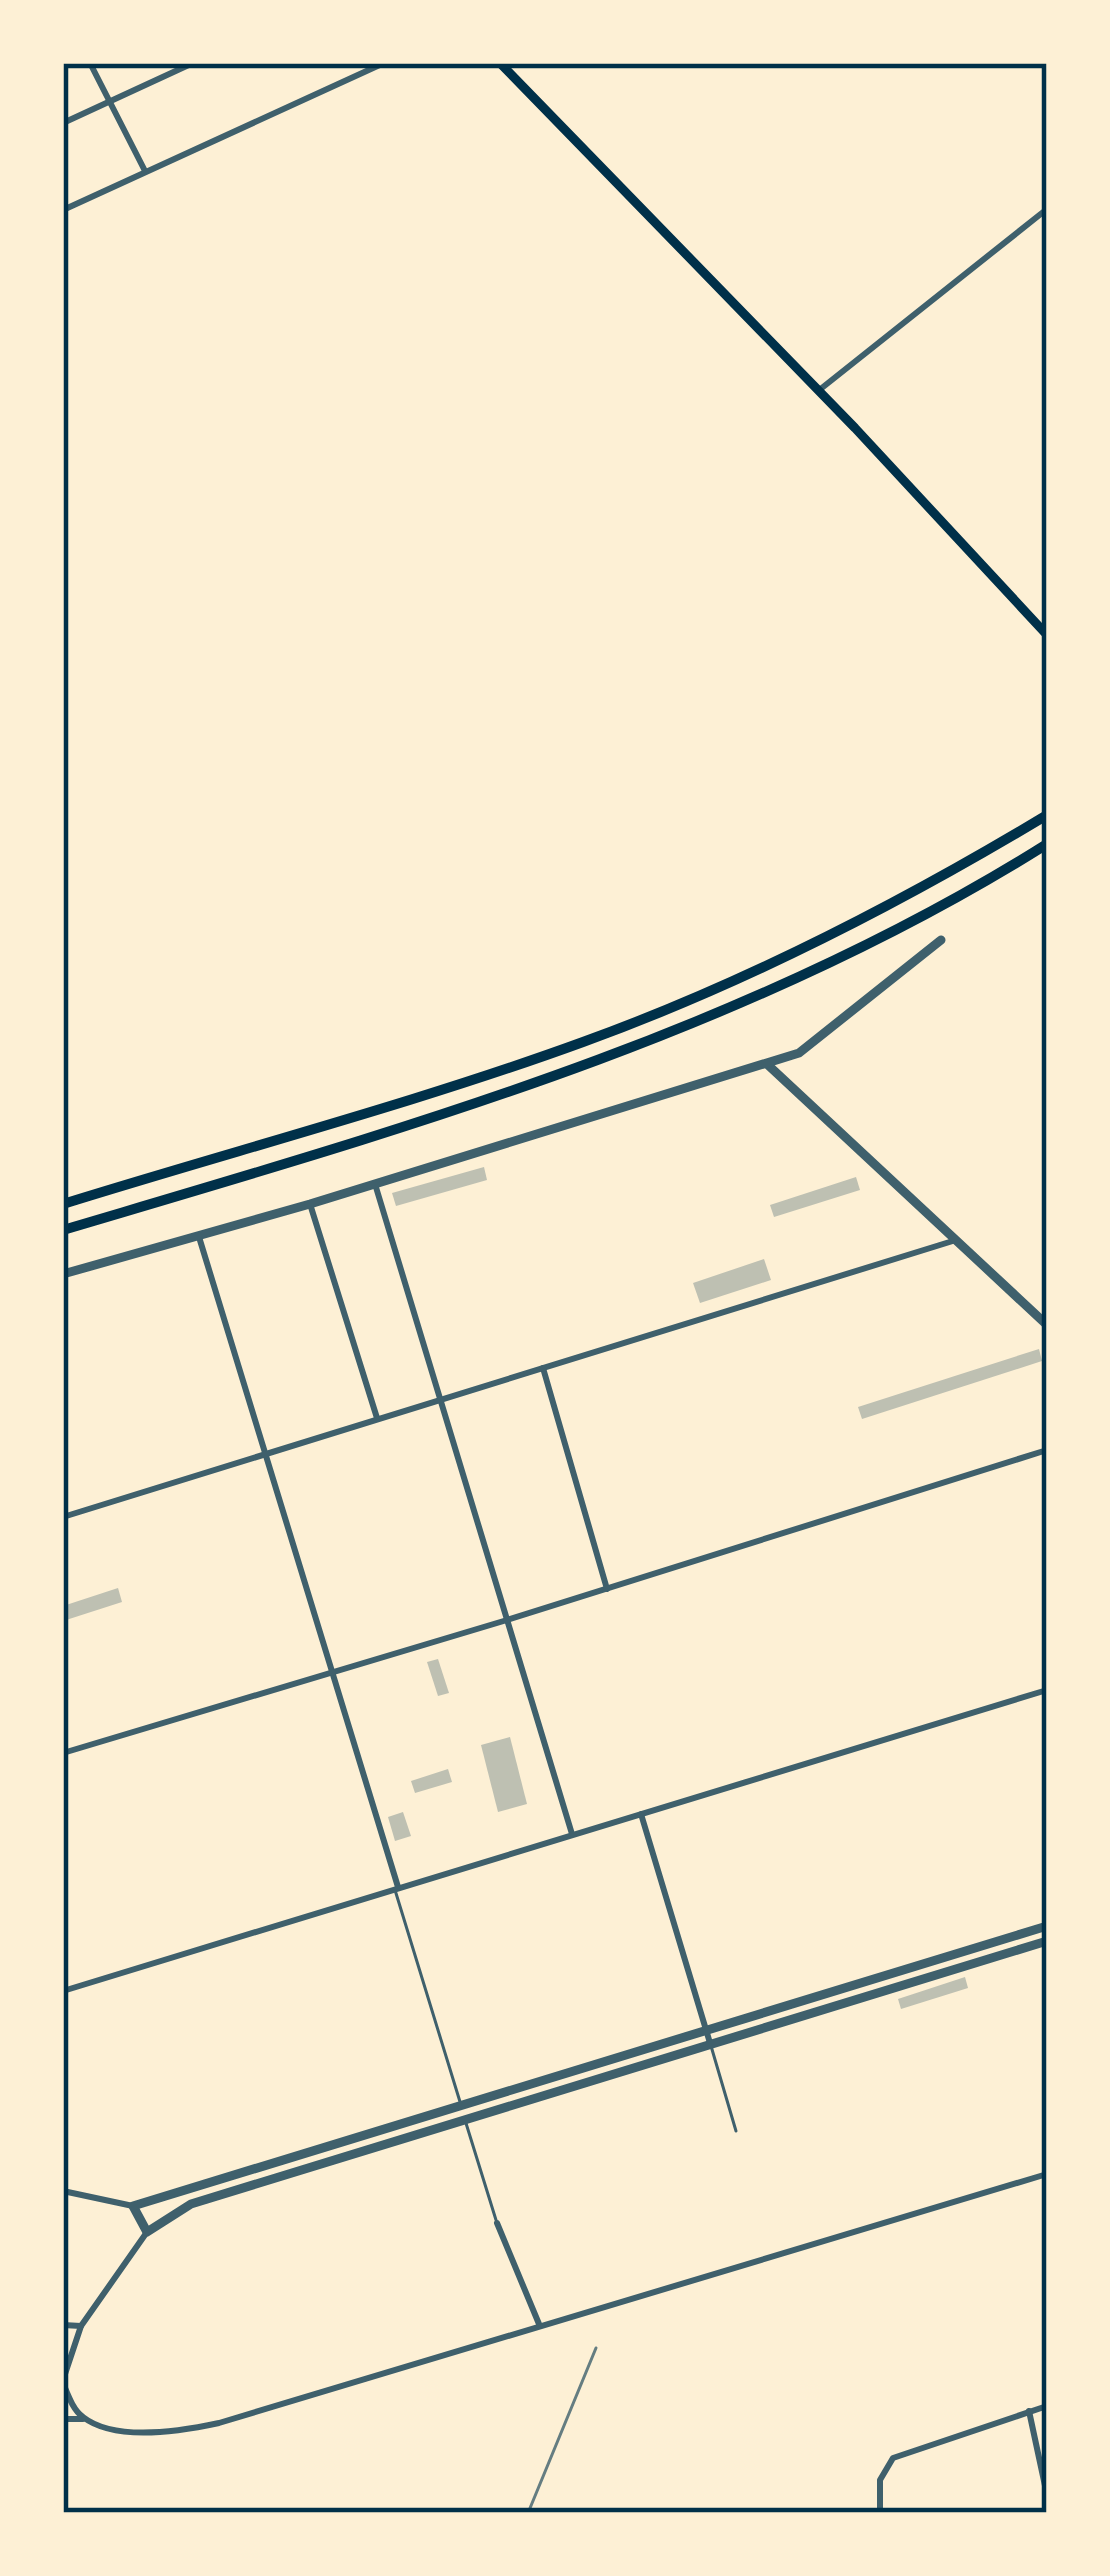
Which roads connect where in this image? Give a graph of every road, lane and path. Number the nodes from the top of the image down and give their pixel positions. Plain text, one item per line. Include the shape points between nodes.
1 (90, 63) edge
2 (193, 63) edge
3 (384, 63) edge
4 (500, 63) edge
5 (109, 102) junction
6 (63, 123) edge
7 (145, 171) junction
8 (1047, 209) edge
9 (63, 211) edge
10 (818, 391) junction
11 (1047, 634) edge
12 (1047, 815) edge
13 (1047, 844) edge
14 (941, 940) dead end
15 (768, 1065) junction
16 (375, 1184) junction
17 (63, 1204) edge
18 (310, 1204) junction
19 (63, 1230) edge
20 (198, 1234) junction
21 (956, 1240) junction
22 (63, 1274) edge
23 (1047, 1324) edge
24 (543, 1368) junction
25 (440, 1400) junction
26 (378, 1420) junction
27 (1047, 1450) edge
28 (265, 1454) junction
29 (63, 1517) edge
30 (607, 1589) junction
31 (507, 1620) junction
32 (332, 1672) junction
33 (1047, 1690) edge
34 (63, 1753) edge
35 (641, 1814) junction
36 (572, 1834) junction
37 (396, 1888) junction
38 (1047, 1926) edge
39 (1047, 1941) edge
40 (63, 1991) edge
41 (706, 2029) junction
42 (710, 2043) junction
43 (513, 2089) junction
44 (517, 2102) junction
45 (461, 2105) junction
46 (465, 2119) junction
47 (736, 2131) dead end
48 (1047, 2174) edge
49 (63, 2191) edge
50 (133, 2206) junction
51 (496, 2223) joint
52 (147, 2232) junction
53 (539, 2325) junction
54 (63, 2326) edge
55 (81, 2326) junction
56 (63, 2381) edge
57 (1047, 2406) edge
58 (1029, 2411) junction
59 (63, 2419) edge
60 (85, 2420) junction
61 (1047, 2495) edge
62 (880, 2513) edge

1 - 5 street
2 - 5 street
3 - 7 street
4 - 10 main road
5 - 6 street
5 - 7 street
7 - 9 street
8 - 10 street
10 - 11 main road
12 - 17 highway via 795,954 649,1017
13 - 19 highway via 883,938 681,1030 459,1110
14 - 15 street via 799,1053
15 - 16 street
15 - 21 street
16 - 18 street
16 - 25 street
18 - 20 street
18 - 26 street
20 - 22 street
20 - 28 street
21 - 23 street
21 - 24 street
24 - 25 street
24 - 30 street
25 - 26 street
25 - 31 street
26 - 28 street
27 - 30 street
28 - 29 street
28 - 32 street
30 - 31 street
31 - 32 street
31 - 36 street
32 - 34 street
32 - 37 street
33 - 35 street
35 - 36 street
35 - 41 street
36 - 37 street
37 - 40 street
37 - 45 lane
38 - 41 street
39 - 42 street
41 - 42 street
41 - 43 street
42 - 44 street
42 - 47 lane
43 - 44 street
43 - 45 street
44 - 46 street
45 - 46 street
45 - 50 street
46 - 51 lane
46 - 52 street via 191,2204
48 - 53 street
49 - 50 street
50 - 52 street
51 - 53 street
52 - 55 street
53 - 60 street via 219,2423 150,2432
54 - 55 street
55 - 56 street
56 - 60 street
57 - 58 street
58 - 61 street
58 - 62 street via 892,2458 880,2480
59 - 60 street

